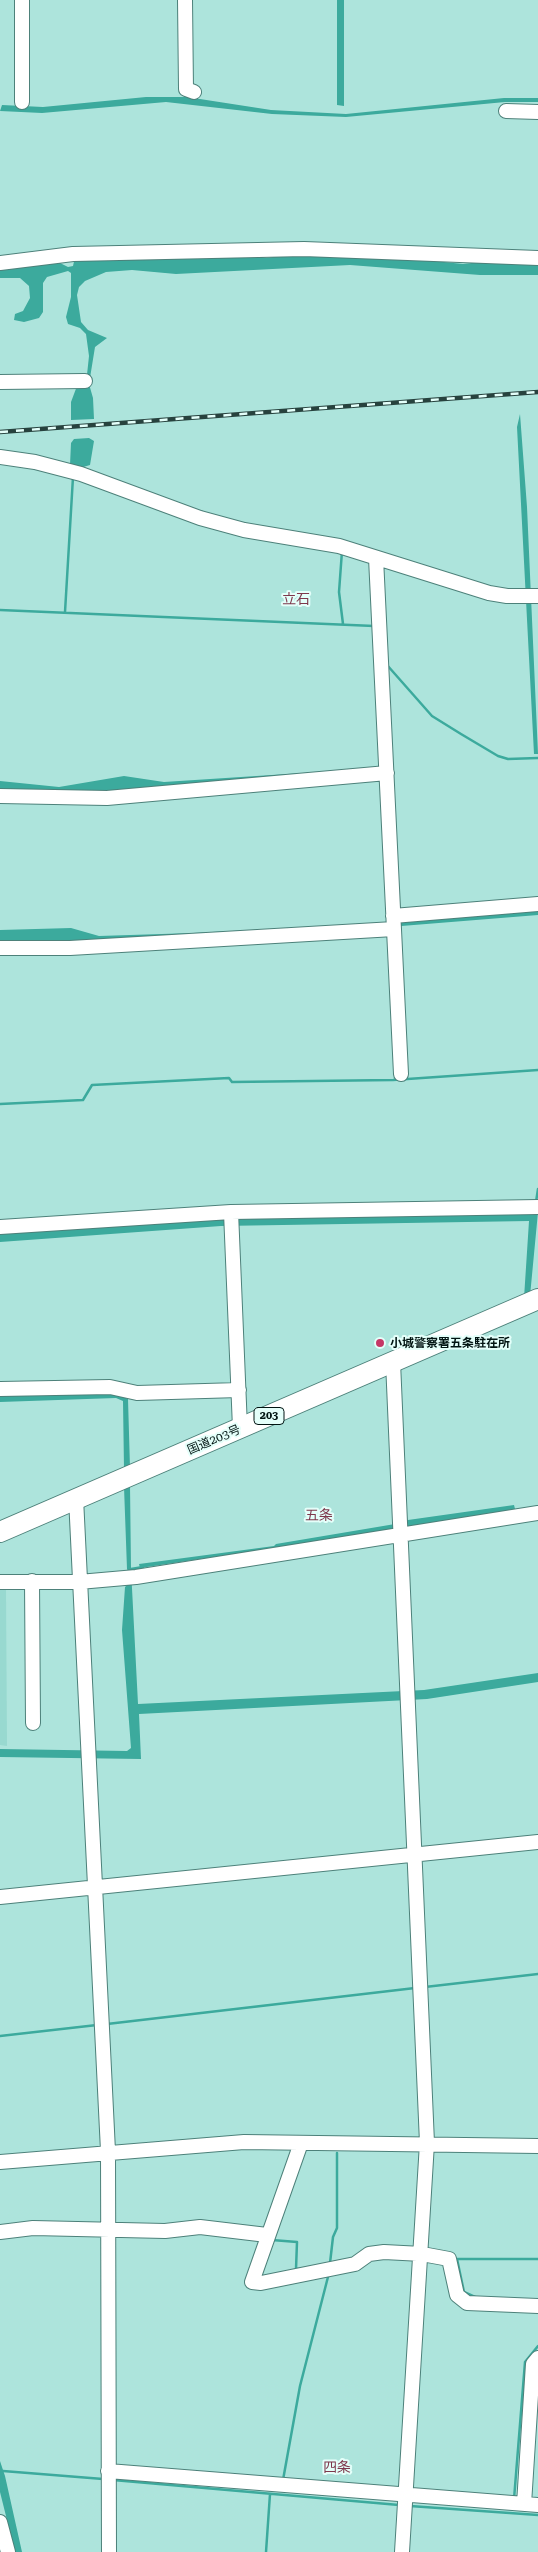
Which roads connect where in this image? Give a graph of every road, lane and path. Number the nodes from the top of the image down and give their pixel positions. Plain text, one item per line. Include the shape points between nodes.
1 (22, 0) edge
2 (185, 0) edge
3 (194, 92) dead end
4 (22, 102) dead end
5 (506, 111) dead end
6 (538, 112) edge
7 (538, 258) edge
8 (0, 263) edge
9 (85, 381) dead end
10 (0, 382) edge
11 (0, 457) edge
12 (376, 558) junction
13 (532, 596) edge
14 (387, 773) junction
15 (0, 796) edge
16 (538, 904) edge
17 (394, 922) junction
18 (0, 948) edge
19 (401, 1074) dead end
20 (538, 1207) edge
21 (231, 1212) junction
22 (0, 1227) edge
23 (538, 1299) edge
24 (393, 1362) junction
25 (0, 1388) edge
26 (239, 1390) junction
27 (240, 1428) junction
28 (76, 1498) junction
29 (538, 1513) edge
30 (0, 1532) edge
31 (401, 1534) junction
32 (32, 1581) junction
33 (0, 1582) edge
34 (79, 1582) junction
35 (33, 1723) dead end
36 (538, 1842) edge
37 (415, 1854) junction
38 (96, 1887) junction
39 (0, 1897) edge
40 (301, 2142) junction
41 (427, 2143) junction
42 (538, 2146) edge
43 (108, 2152) junction
44 (0, 2162) edge
45 (108, 2228) junction
46 (0, 2232) edge
47 (266, 2238) junction
48 (422, 2254) junction
49 (538, 2306) edge
50 (538, 2358) edge
51 (108, 2471) junction
52 (405, 2495) junction
53 (531, 2504) edge
54 (0, 2522) edge
55 (8, 2552) edge
56 (109, 2552) edge
57 (402, 2552) edge

1 - 4 street
2 - 3 street via 186,89
5 - 6 street
7 - 8 street via 304,249 73,254
9 - 10 street
11 - 12 street via 82,474 244,530 339,546
12 - 13 street via 489,593
12 - 14 street
14 - 15 street via 107,798
14 - 17 street
16 - 17 street
17 - 18 street via 70,948
17 - 19 street
20 - 21 street
21 - 22 street
21 - 26 street
23 - 24 highway, 国道203号 / 203
24 - 27 highway, 国道203号 / 203
24 - 31 street
25 - 26 street via 110,1387 137,1393
26 - 27 street
27 - 28 highway, 国道203号 / 203
28 - 30 highway, 国道203号 / 203
28 - 34 street
29 - 31 street
31 - 34 street via 131,1578
31 - 37 street
32 - 33 street
32 - 34 street
32 - 35 street
34 - 38 street
36 - 37 street
37 - 38 street
37 - 41 street
38 - 39 street
38 - 43 street
40 - 41 street
40 - 43 street via 244,2142
40 - 47 street
41 - 42 street
41 - 48 street
43 - 44 street
43 - 45 street
45 - 46 street via 33,2228
45 - 47 street via 165,2231 200,2227
45 - 51 street
47 - 48 street via 252,2282 261,2283 355,2264 369,2254
48 - 49 street via 449,2260 457,2295 467,2303
48 - 52 street
50 - 53 street via 533,2364
51 - 52 street
51 - 56 street
52 - 53 street
52 - 57 street
54 - 55 street

